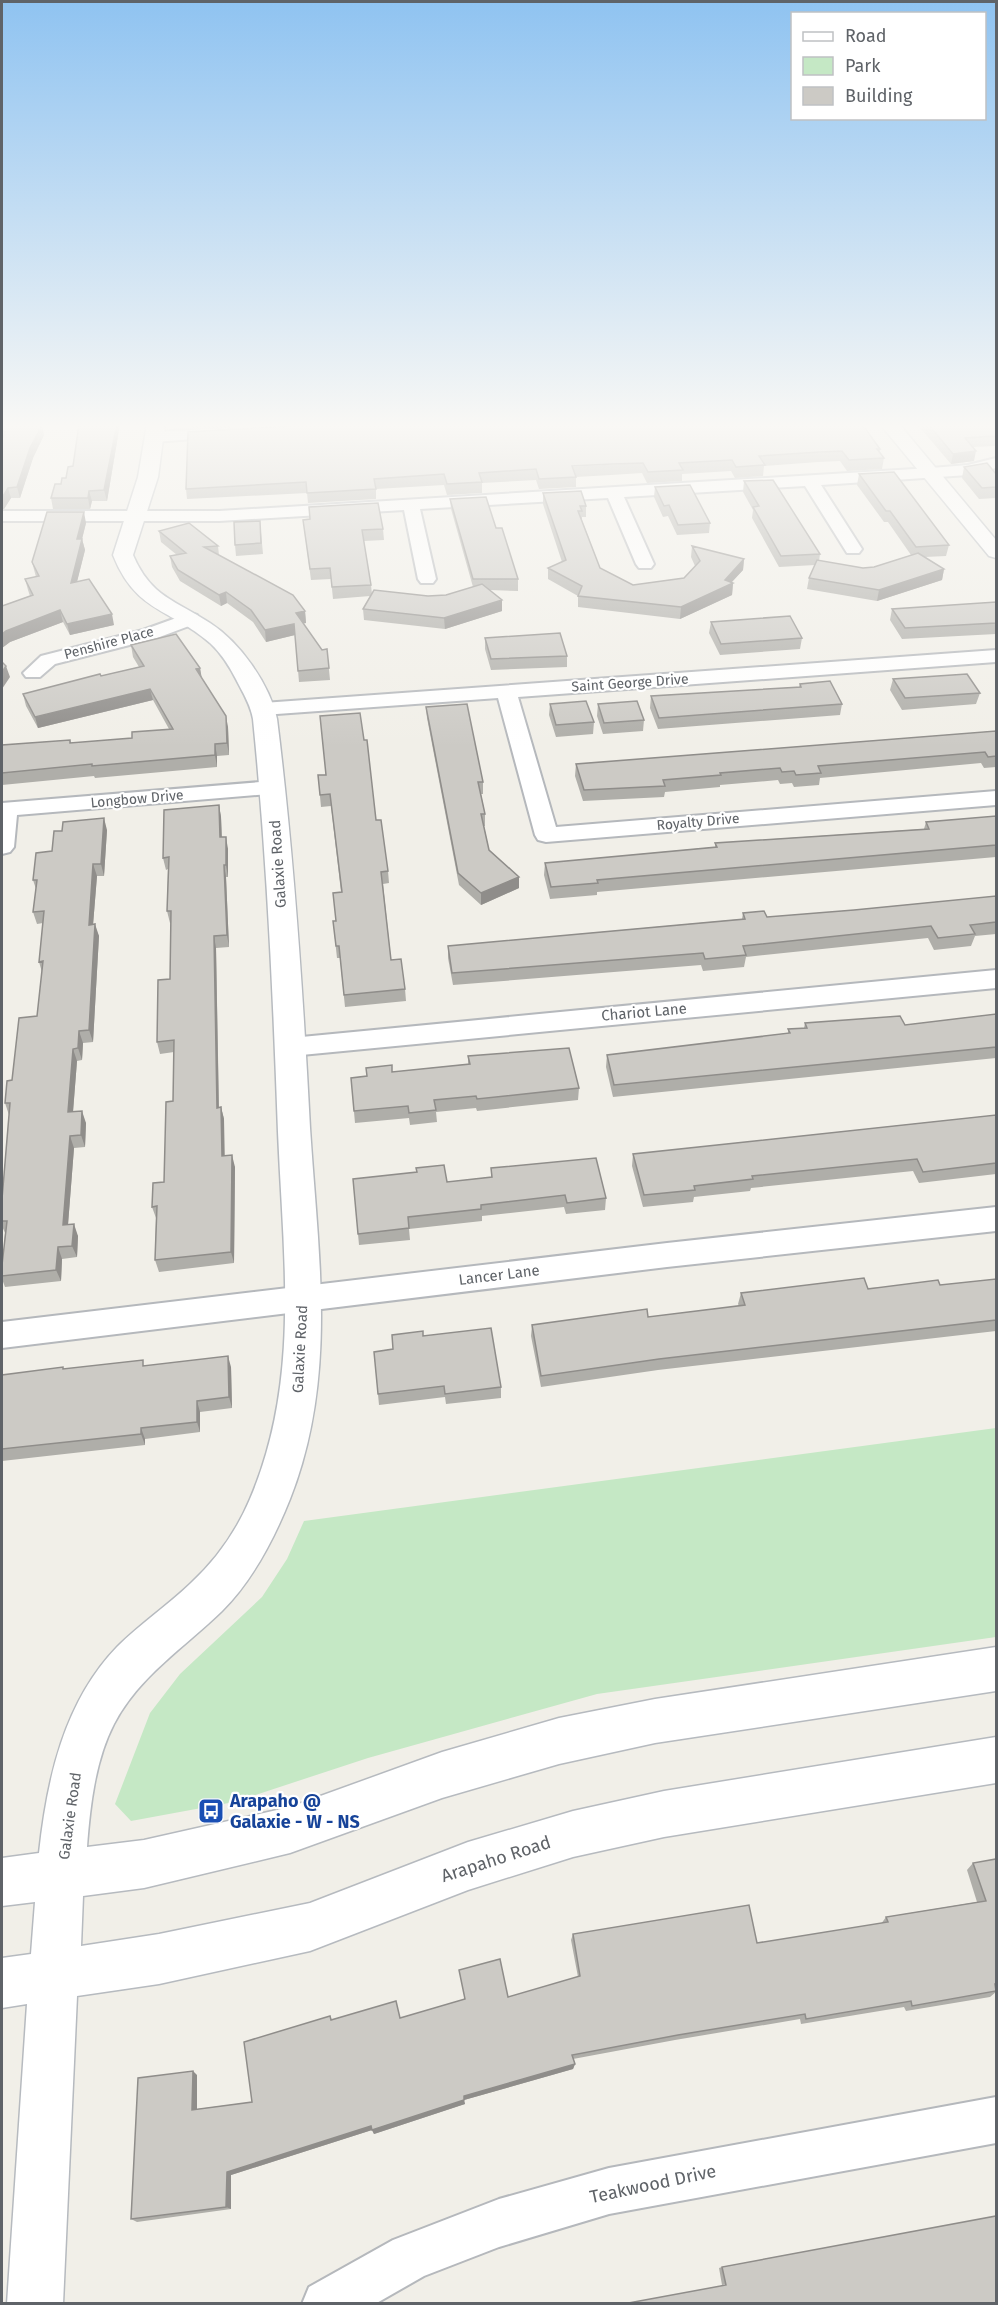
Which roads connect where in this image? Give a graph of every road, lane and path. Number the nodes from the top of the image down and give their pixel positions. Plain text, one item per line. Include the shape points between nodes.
1 (130, 532) edge
2 (417, 532) edge
3 (631, 532) edge
4 (842, 532) edge
5 (979, 532) edge
6 (853, 549) dead end
7 (996, 552) edge
8 (645, 564) dead end
9 (427, 579) dead end
10 (190, 619) junction
11 (996, 656) edge
12 (33, 673) dead end
13 (507, 693) junction
14 (262, 709) junction
15 (273, 788) junction
16 (996, 798) edge
17 (4, 810) edge
18 (2, 847) edge
19 (996, 979) edge
20 (291, 1047) junction
21 (996, 1219) edge
22 (303, 1298) junction
23 (2, 1335) edge
24 (996, 1669) edge
25 (996, 1760) edge
26 (63, 1874) junction
27 (2, 1882) edge
28 (54, 1976) junction
29 (2, 1983) edge
30 (996, 2120) edge
31 (35, 2304) edge
32 (326, 2304) edge

1 - 10 street, Galaxie Road via 123,555 134,582 148,596
2 - 9 street
3 - 8 street
4 - 6 street
5 - 7 street
10 - 12 street, Penshire Place via 150,634 48,660
10 - 14 street, Galaxie Road via 231,651
11 - 13 street, Saint George Drive
13 - 14 street, Saint George Drive
13 - 16 street, Royalty Drive via 546,835
14 - 15 street, Galaxie Road
15 - 17 street, Longbow Drive
15 - 20 street, Galaxie Road
17 - 18 street
19 - 20 street, Chariot Lane
20 - 22 street, Galaxie Road
21 - 22 street, Lancer Lane
22 - 23 street, Lancer Lane
22 - 26 street, Galaxie Road via 301,1381 292,1433 272,1493 233,1566 209,1595 147,1646 98,1708 72,1780
24 - 26 street via 655,1721 559,1741 442,1775 290,1830 144,1864
25 - 28 street, Arapaho Road via 664,1814 573,1834 468,1866 310,1927 159,1959
26 - 27 street
26 - 28 street, Galaxie Road
28 - 29 street, Arapaho Road
28 - 31 street, Galaxie Road
30 - 32 street, Teakwood Drive via 609,2191 499,2223 410,2257

